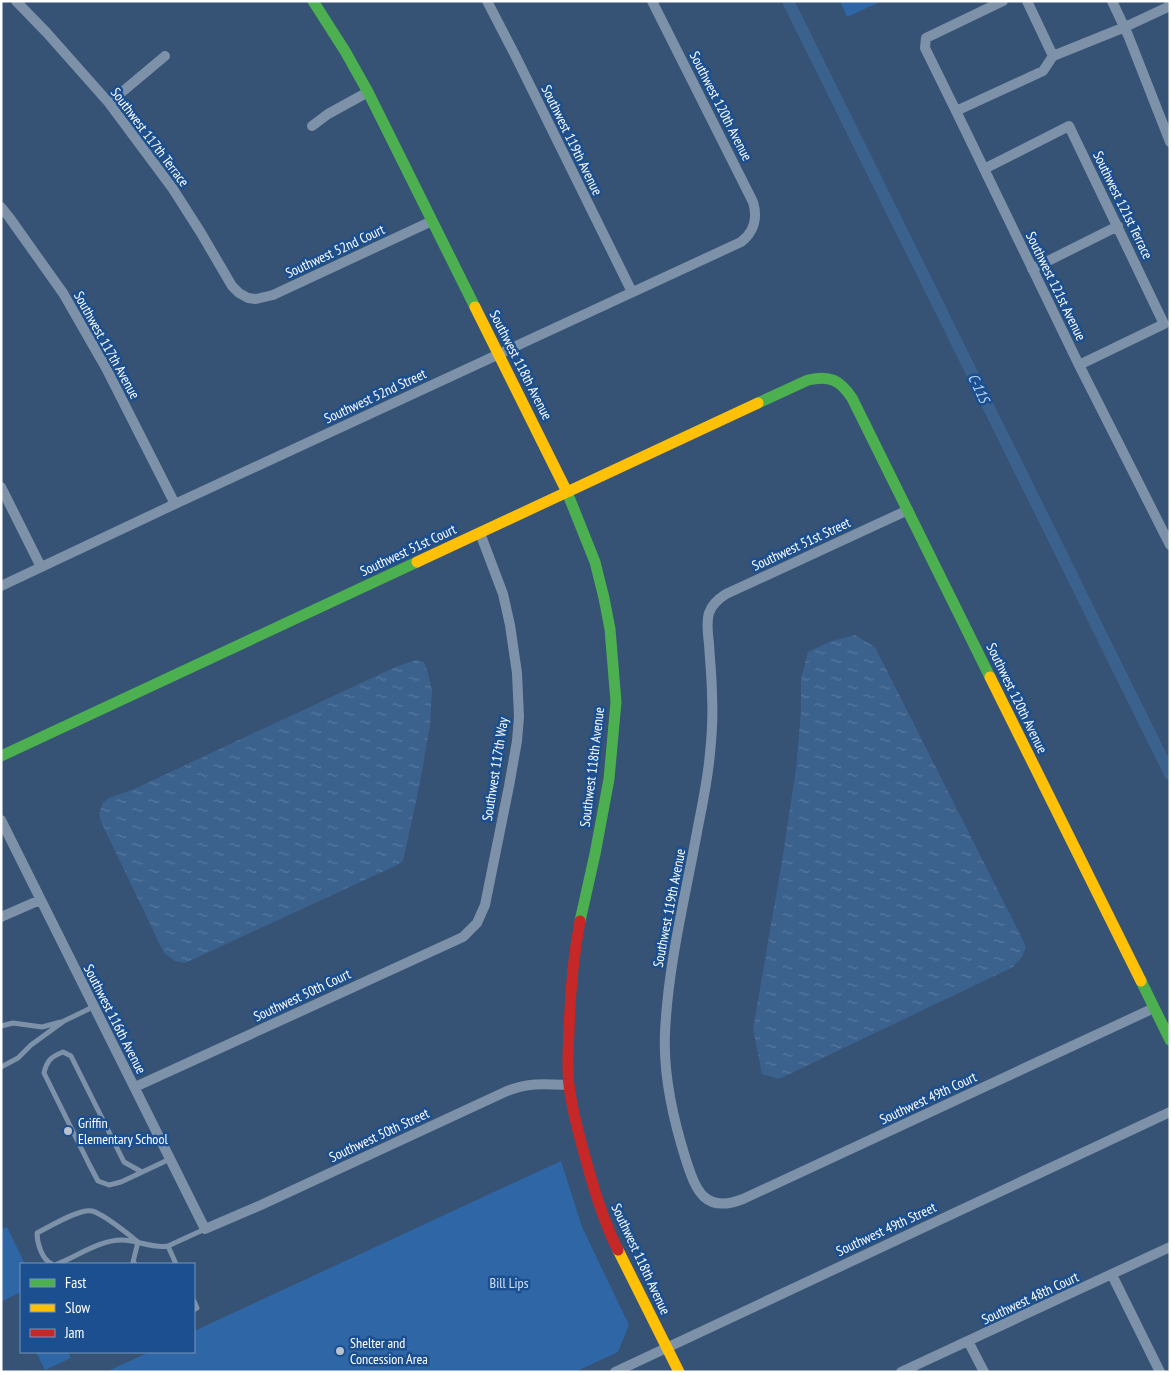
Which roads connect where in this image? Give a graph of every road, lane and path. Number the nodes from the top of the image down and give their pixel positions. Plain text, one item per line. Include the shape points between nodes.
1 (16, 1) edge
2 (314, 1) edge
3 (487, 1) edge
4 (652, 1) edge
5 (1003, 1) edge
6 (1027, 1) edge
7 (1112, 1) edge
8 (1170, 6) edge
9 (1125, 27) junction
10 (165, 56) dead end
11 (1053, 56) junction
12 (368, 92) junction
13 (109, 103) junction
14 (956, 111) junction
15 (312, 126) dead end
16 (1170, 142) edge
17 (984, 169) junction
18 (1, 207) edge
19 (432, 222) junction
20 (754, 225) joint
21 (1118, 226) junction
22 (1032, 269) junction
23 (632, 292) junction
24 (248, 298) joint
25 (498, 354) junction
26 (1079, 365) junction
27 (829, 378) joint
28 (1, 488) edge
29 (567, 492) junction
30 (175, 504) junction
31 (908, 510) junction
32 (480, 533) junction
33 (1170, 545) edge
34 (41, 567) junction
35 (1, 586) edge
36 (711, 609) joint
37 (1, 756) edge
38 (1, 820) edge
39 (40, 900) junction
40 (1, 917) edge
41 (477, 923) joint
42 (94, 1007) junction
43 (1154, 1008) junction
44 (64, 1021) junction
45 (1, 1026) edge
46 (1170, 1040) edge
47 (1, 1067) edge
48 (569, 1085) junction
49 (135, 1087) junction
50 (1170, 1112) edge
51 (170, 1159) junction
52 (142, 1172) junction
53 (712, 1202) joint
54 (205, 1229) junction
55 (138, 1242) junction
56 (168, 1246) junction
57 (1170, 1248) edge
58 (49, 1263) edge
59 (59, 1263) edge
60 (134, 1263) edge
61 (176, 1263) edge
62 (1112, 1275) junction
63 (968, 1341) junction
64 (666, 1347) junction
65 (614, 1372) edge
66 (679, 1372) edge
67 (901, 1372) edge
68 (984, 1372) edge
69 (1160, 1372) edge

1 - 13 street, Southwest 117th Terrace
2 - 12 street, Southwest 118th Avenue
3 - 23 street, Southwest 119th Avenue
4 - 20 street, Southwest 120th Avenue via 753,202
5 - 14 street, Southwest 121st Avenue via 926,38 925,48
6 - 11 street
7 - 9 street
8 - 9 street
9 - 11 street
9 - 16 street
10 - 13 street
11 - 14 street via 1042,71
12 - 15 street
12 - 19 street, Southwest 118th Avenue
13 - 24 street, Southwest 117th Terrace via 173,189 232,286
14 - 17 street, Southwest 121st Avenue
17 - 21 street, Southwest 121st Terrace via 1070,126
17 - 22 street, Southwest 121st Avenue
18 - 30 street, Southwest 117th Avenue via 68,302 106,368
19 - 24 street, Southwest 52nd Court via 273,295
19 - 25 street, Southwest 118th Avenue
20 - 23 street, Southwest 52nd Street via 748,237 741,242
21 - 22 street
21 - 26 street, Southwest 121st Terrace via 1164,324
22 - 26 street, Southwest 121st Avenue
23 - 25 street, Southwest 52nd Street
25 - 29 street, Southwest 118th Avenue
25 - 30 street, Southwest 52nd Street
26 - 33 street, Southwest 121st Avenue
27 - 29 street, Southwest 51st Court via 808,380
27 - 31 street, Southwest 120th Avenue via 843,386 852,398
28 - 34 street
29 - 32 street, Southwest 51st Court
29 - 48 street, Southwest 118th Avenue via 604,598 616,702 609,779 570,991
30 - 34 street, Southwest 52nd Street
31 - 36 street, Southwest 51st Street via 726,594
31 - 43 street, Southwest 120th Avenue
32 - 37 street, Southwest 51st Court
32 - 41 street, Southwest 117th Way via 503,594 510,625 517,673 518,717 517,741 485,905
34 - 35 street, Southwest 52nd Street
36 - 53 street, Southwest 119th Avenue via 707,623 712,696 710,755 673,956 665,1035 670,1099 678,1133 697,1190
38 - 39 street, Southwest 116th Avenue
39 - 40 street
39 - 42 street, Southwest 116th Avenue
41 - 49 street, Southwest 50th Court via 463,937
42 - 44 lane
42 - 49 street, Southwest 116th Avenue
43 - 46 street, Southwest 120th Avenue
43 - 53 street, Southwest 49th Court via 743,1199 729,1204
44 - 45 lane via 42,1027 13,1023
44 - 47 lane via 30,1044 18,1058
48 - 54 street, Southwest 50th Street via 539,1083 517,1087
48 - 64 street, Southwest 118th Avenue via 601,1211
49 - 51 street, Southwest 116th Avenue
50 - 64 street, Southwest 49th Street
51 - 52 lane
51 - 54 street, Southwest 116th Avenue
52 - 52 lane via 124,1162 71,1056 62,1052 53,1057 44,1073 98,1181 109,1185
54 - 56 lane
55 - 56 lane
55 - 58 lane via 87,1210 37,1233
55 - 59 lane via 105,1242
55 - 60 lane
56 - 61 lane
57 - 62 street, Southwest 48th Court
62 - 63 street, Southwest 48th Court
62 - 69 street
63 - 67 street, Southwest 48th Court
63 - 68 street
64 - 65 street, Southwest 49th Street
64 - 66 street, Southwest 118th Avenue

